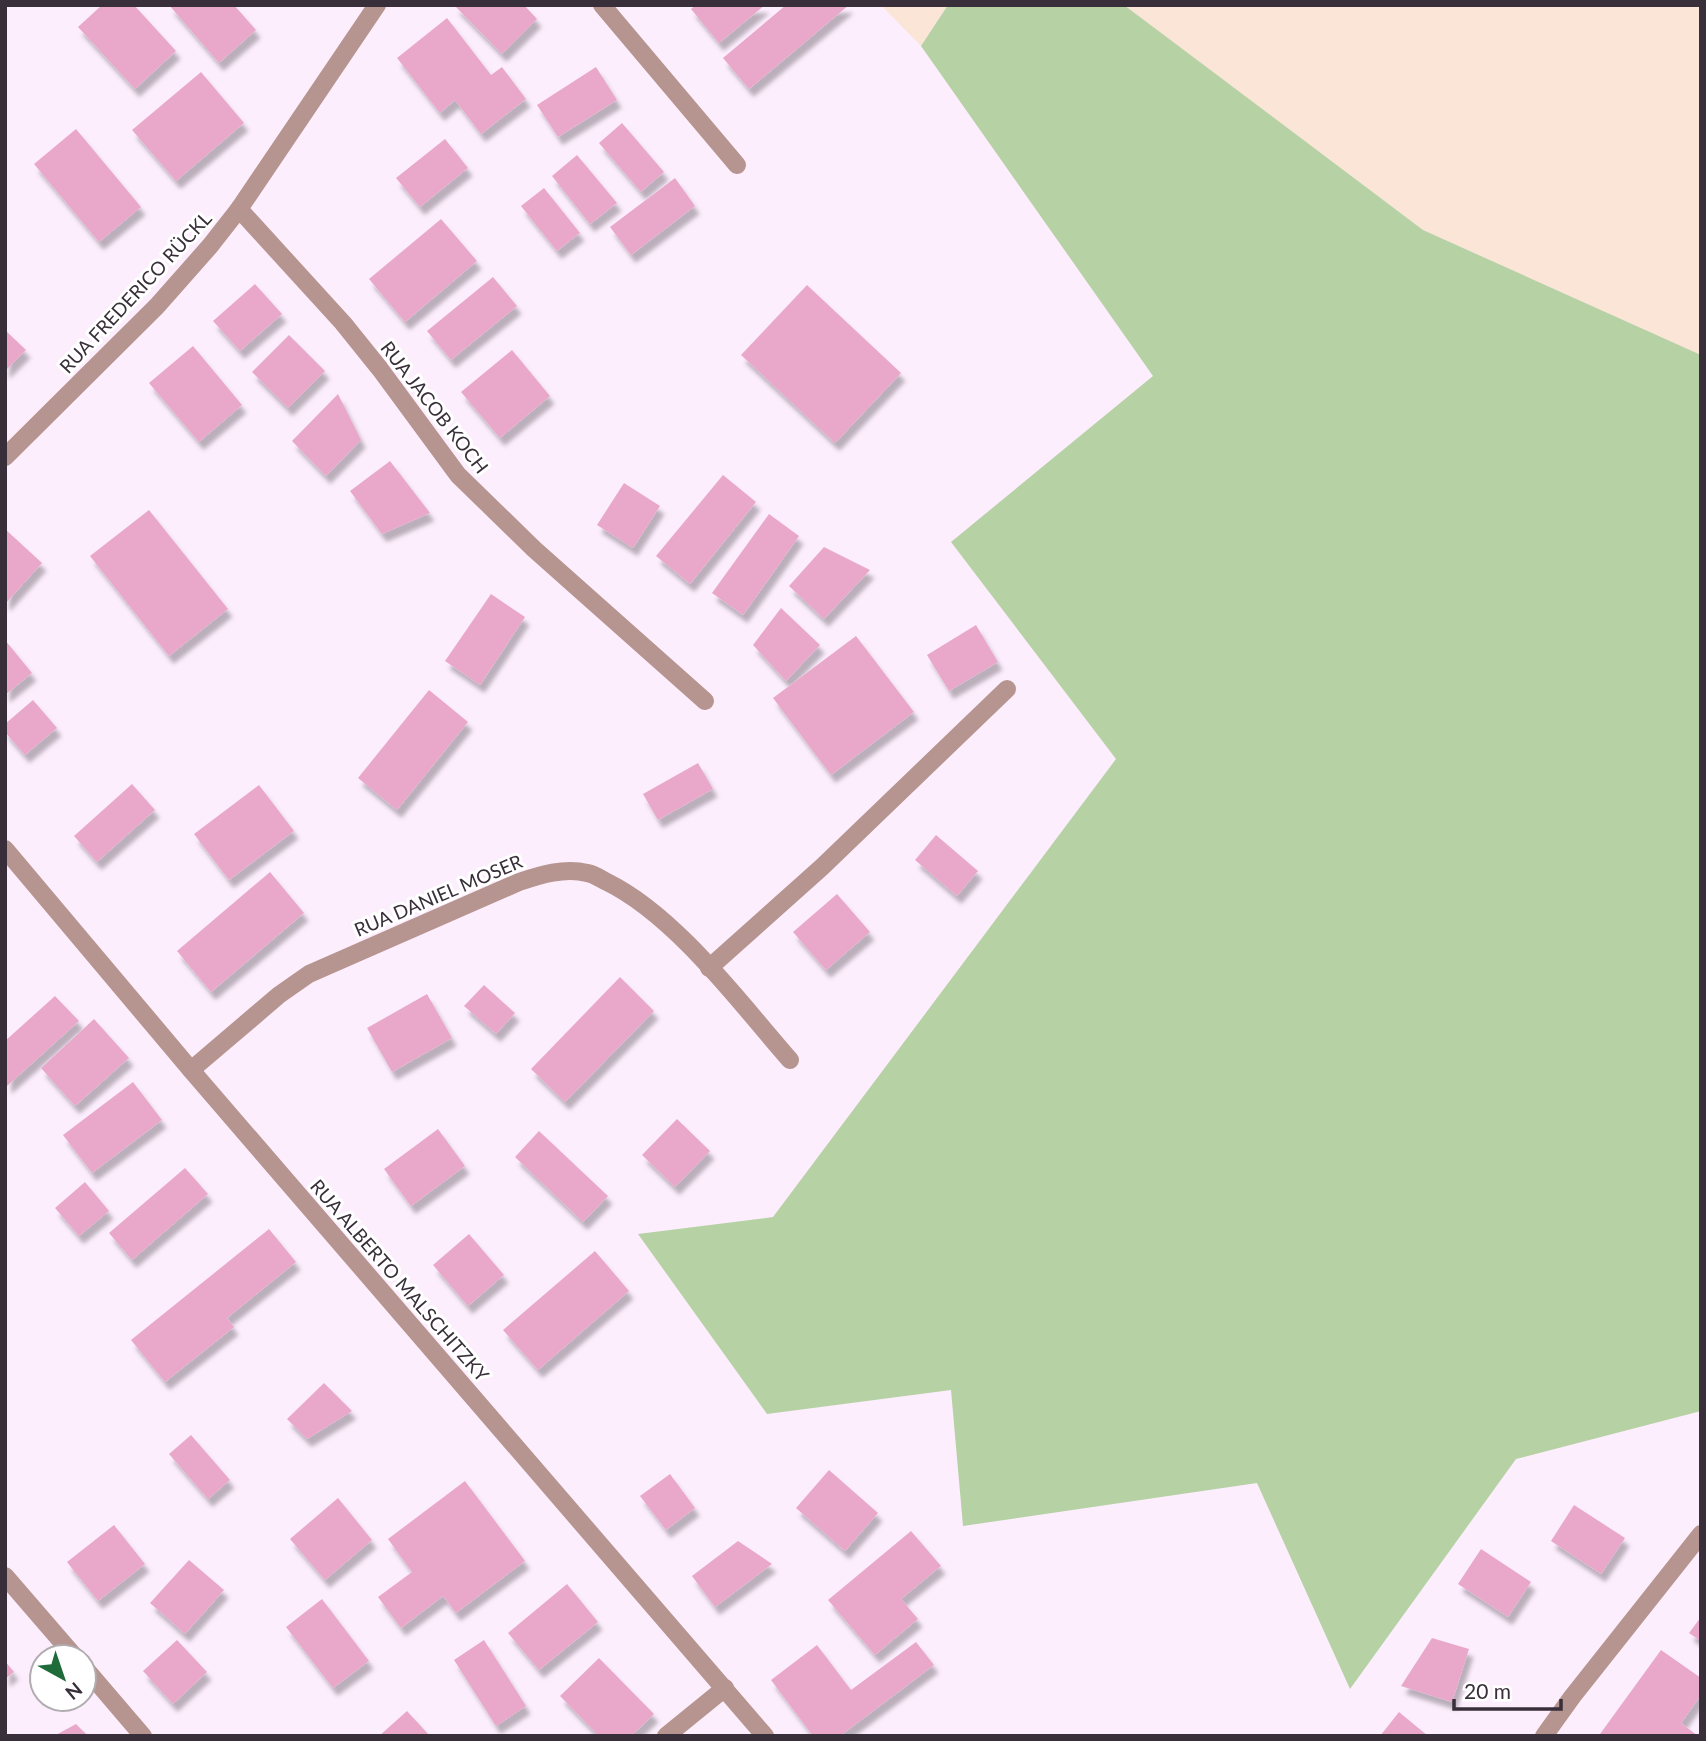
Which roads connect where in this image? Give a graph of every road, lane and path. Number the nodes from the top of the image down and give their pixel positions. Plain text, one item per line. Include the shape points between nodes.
1 (377, 5) edge
2 (602, 5) edge
3 (737, 165) dead end
4 (239, 209) junction
5 (5, 457) edge
6 (1007, 689) dead end
7 (705, 701) dead end
8 (5, 849) edge
9 (709, 968) junction
10 (790, 1060) dead end
11 (191, 1070) junction
12 (1701, 1534) edge
13 (5, 1576) edge
14 (63, 1643) edge
15 (98, 1683) edge
16 (725, 1688) junction
17 (143, 1736) edge
18 (666, 1736) edge
19 (765, 1736) edge
20 (1544, 1736) edge

1 - 4 street, RUA FREDERICO RÜCKL
2 - 3 street
4 - 5 street, RUA FREDERICO RÜCKL via 157,306
4 - 7 street, RUA JACOB KOCH via 358,341 458,475
6 - 9 street via 832,858
8 - 11 street, RUA ALBERTO MALSCHITZKY
9 - 10 street, RUA DANIEL MOSER
9 - 11 street, RUA DANIEL MOSER via 659,916 627,892 588,873 547,873 309,974
11 - 16 street, RUA ALBERTO MALSCHITZKY
12 - 20 street
13 - 14 street
15 - 17 street
16 - 18 street
16 - 19 street, RUA ALBERTO MALSCHITZKY

